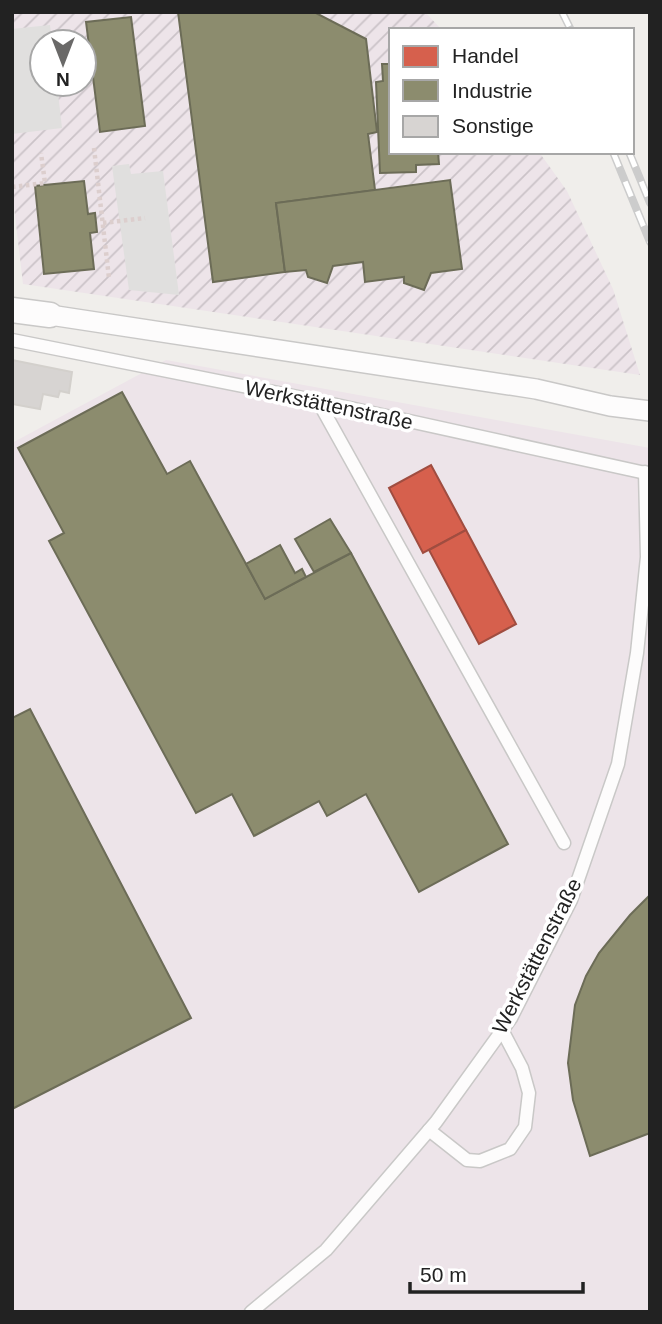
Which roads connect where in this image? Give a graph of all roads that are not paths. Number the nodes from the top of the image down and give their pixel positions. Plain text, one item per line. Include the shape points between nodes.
1 (12, 310) edge
2 (50, 315) joint
3 (12, 341) edge
4 (318, 401) junction
5 (650, 411) edge
6 (647, 473) edge
7 (564, 842) dead end
8 (502, 1030) junction
9 (429, 1130) junction
10 (251, 1312) edge

1 - 2 street
2 - 5 street via 536,389
3 - 4 lane, Werkstättenstraße
4 - 6 lane, Werkstättenstraße
4 - 7 lane
6 - 8 lane, Werkstättenstraße via 647,556 618,764 571,900
8 - 9 lane, Werkstättenstraße
8 - 9 lane via 529,1093 525,1127 510,1149 480,1161 467,1160
9 - 10 lane, Werkstättenstraße via 326,1250

